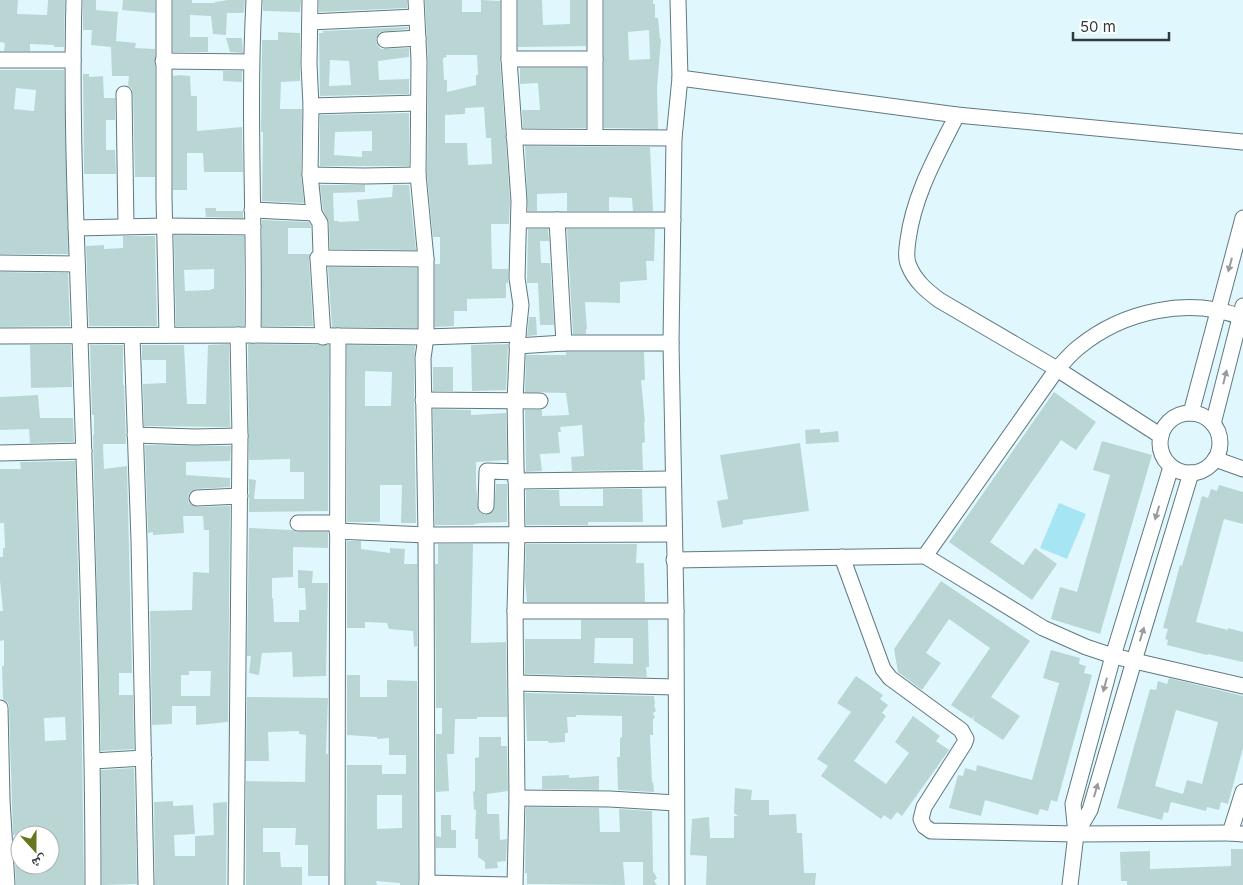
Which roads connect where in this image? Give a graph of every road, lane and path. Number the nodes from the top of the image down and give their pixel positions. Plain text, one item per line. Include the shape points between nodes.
1 (74, 0) edge
2 (164, 0) edge
3 (254, 0) edge
4 (310, 0) edge
5 (416, 0) edge
6 (509, 0) edge
7 (595, 0) edge
8 (678, 0) edge
9 (416, 16) junction
10 (310, 22) junction
11 (418, 38) junction
12 (385, 40) dead end
13 (509, 59) junction
14 (595, 59) junction
15 (0, 60) edge
16 (72, 60) junction
17 (163, 61) junction
18 (251, 62) junction
19 (680, 78) junction
20 (124, 94) dead end
21 (418, 103) junction
22 (311, 106) junction
23 (957, 115) junction
24 (514, 137) junction
25 (595, 137) junction
26 (674, 138) junction
27 (1243, 142) edge
28 (418, 174) junction
29 (310, 175) junction
30 (252, 210) junction
31 (314, 214) junction
32 (1243, 218) edge
33 (518, 220) junction
34 (557, 220) junction
35 (673, 220) junction
36 (126, 226) junction
37 (165, 226) junction
38 (253, 227) junction
39 (76, 228) junction
40 (318, 258) junction
41 (426, 259) junction
42 (0, 263) edge
43 (77, 264) junction
44 (1217, 311) junction
45 (1242, 313) edge
46 (80, 335) junction
47 (167, 335) junction
48 (245, 335) junction
49 (0, 336) edge
50 (132, 336) junction
51 (323, 336) junction
52 (338, 336) junction
53 (426, 337) junction
54 (518, 340) junction
55 (564, 343) junction
56 (671, 343) junction
57 (1057, 369) junction
58 (423, 400) junction
59 (515, 401) junction
60 (540, 401) dead end
61 (1191, 413) junction
62 (1213, 424) junction
63 (135, 435) junction
64 (240, 436) junction
65 (1161, 436) junction
66 (84, 451) junction
67 (0, 453) edge
68 (1215, 459) junction
69 (1172, 466) junction
70 (1243, 469) edge
71 (1192, 472) junction
72 (516, 477) junction
73 (672, 478) junction
74 (240, 496) junction
75 (197, 498) dead end
76 (486, 506) dead end
77 (298, 523) dead end
78 (337, 527) junction
79 (673, 534) junction
80 (426, 535) junction
81 (518, 535) junction
82 (925, 556) junction
83 (842, 557) junction
84 (674, 560) junction
85 (515, 611) junction
86 (676, 611) junction
87 (1113, 656) junction
88 (1134, 660) junction
89 (517, 683) junction
90 (1243, 686) edge
91 (675, 687) junction
92 (0, 708) edge
93 (0, 718) edge
94 (144, 758) junction
95 (93, 761) junction
96 (1243, 792) edge
97 (517, 798) junction
98 (1, 800) edge
99 (676, 802) junction
100 (1236, 833) edge
101 (1076, 834) junction
102 (427, 884) edge
103 (7, 885) edge
104 (93, 885) edge
105 (146, 885) edge
106 (236, 885) edge
107 (337, 885) edge
108 (509, 885) edge
109 (515, 885) edge
110 (677, 885) edge
111 (1070, 885) edge

1 - 16 street
2 - 17 street
3 - 18 street
4 - 10 street
5 - 9 street
6 - 13 street
7 - 14 street
8 - 19 street
9 - 10 street
9 - 11 street
10 - 22 street
11 - 12 street
11 - 21 street
13 - 14 street
13 - 24 street
14 - 25 street
15 - 16 street
16 - 39 street
17 - 18 street
17 - 37 street
18 - 30 street
19 - 23 street
19 - 26 street
20 - 36 street
21 - 22 street
21 - 28 street
22 - 29 street
23 - 27 street
23 - 57 street via 914,204 906,254 908,264 924,289 939,300
24 - 25 street
24 - 33 street
25 - 26 street
26 - 35 street
28 - 29 street
28 - 41 street
29 - 31 street
30 - 31 street
30 - 38 street
31 - 40 street via 320,223 321,254
32 -> 44 street
33 - 34 street
33 - 54 street via 517,278 521,305
34 - 35 street
34 - 55 street
35 - 56 street
36 - 37 street
36 - 39 street
37 - 38 street
37 - 47 street
38 - 48 street
39 - 43 street
40 - 41 street
40 - 51 street
41 - 53 street
42 - 43 street
43 - 46 street
44 - 45 street
44 - 57 street via 1176,308 1132,317 1093,337
44 - 61 street
62 -> 45 street
46 - 49 street
46 - 50 street
46 - 66 street
47 - 48 street
47 - 50 street
48 - 51 street
48 - 64 street
50 - 63 street
51 - 52 street
52 - 53 street
52 - 78 street
53 - 54 street
53 - 58 street via 422,358
54 - 55 street
54 - 59 street
55 - 56 street
56 - 73 street
57 - 65 street
57 - 82 street
58 - 59 street
58 - 80 street
59 - 60 street
59 - 72 street
61 - 62 street via 1199,414
61 - 65 street via 1174,417
62 - 68 street via 1220,441
63 - 64 street
63 - 94 street
64 - 74 street
65 - 69 street via 1162,454
66 - 67 street
66 - 95 street
68 - 70 street
68 - 71 street via 1201,471
69 - 71 street
69 -> 87 street
88 -> 71 street
72 - 73 street
72 - 76 street via 487,471
72 - 81 street
73 - 79 street
74 - 75 street
74 - 106 street
77 - 78 street
78 - 80 street
78 - 107 street
79 - 81 street
79 - 84 street
80 - 81 street
80 - 102 street
81 - 85 street
82 - 83 street
82 - 87 street via 1043,628
83 - 84 street
83 - 101 street via 883,669 890,678 962,730 966,739 924,807 921,819 927,830
84 - 86 street
85 - 86 street
85 - 89 street
86 - 91 street
87 - 88 street
87 -> 101 street via 1073,804
88 - 90 street
101 -> 88 street via 1090,810
89 - 91 street
89 - 97 street
91 - 99 street
92 - 93 street
93 - 98 street
94 - 95 street
94 - 105 street
95 - 104 street
96 - 100 street
97 - 99 street
97 - 109 street
98 - 103 street
99 - 110 street
100 - 101 street
101 - 111 street
102 - 108 street

